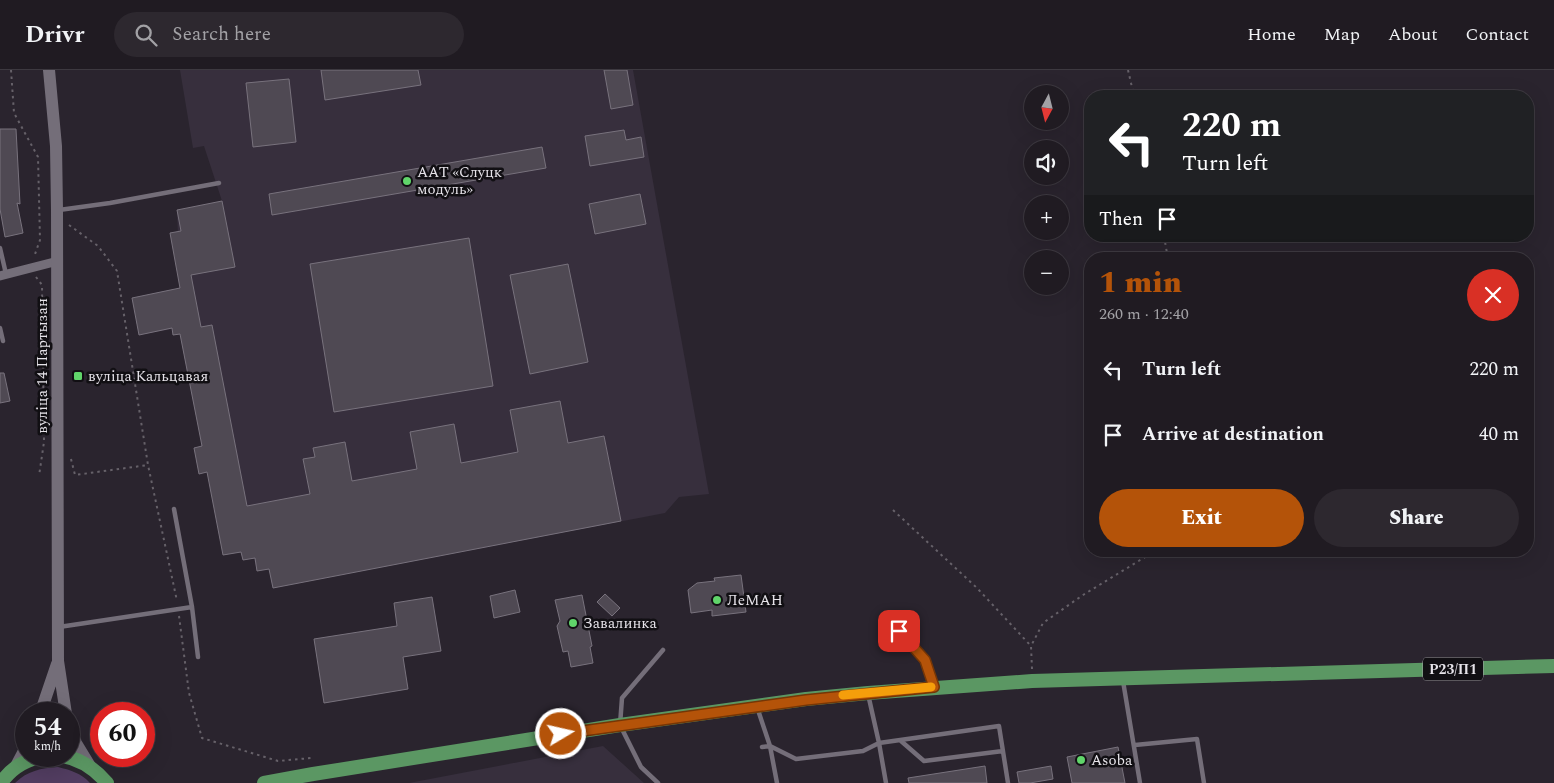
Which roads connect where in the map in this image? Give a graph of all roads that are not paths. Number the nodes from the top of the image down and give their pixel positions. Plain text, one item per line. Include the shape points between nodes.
1 (49, 70) edge
2 (218, 183) dead end
3 (62, 210) junction
4 (0, 248) edge
5 (58, 261) junction
6 (3, 275) edge
7 (0, 328) edge
8 (3, 341) dead end
9 (174, 509) dead end
10 (192, 607) junction
11 (58, 628) junction
12 (899, 631) dead end
13 (663, 650) dead end
14 (198, 657) dead end
15 (58, 661) junction
16 (1554, 666) edge
17 (1123, 679) junction
18 (934, 687) junction
19 (868, 693) junction
20 (44, 702) edge
21 (64, 702) edge
22 (756, 706) junction
23 (620, 725) junction
24 (901, 741) junction
25 (879, 743) junction
26 (1135, 745) junction
27 (770, 746) junction
28 (762, 748) dead end
29 (80, 749) edge
30 (1003, 751) junction
31 (80, 762) edge
32 (15, 763) edge
33 (90, 766) joint
34 (19, 767) edge
35 (91, 767) edge
36 (5, 777) edge
37 (108, 783) edge
38 (264, 783) edge
39 (658, 783) edge
40 (777, 783) edge
41 (886, 783) edge
42 (1008, 783) edge
43 (1140, 783) edge
44 (1204, 783) edge

1 - 3 main road, вуліца 14 Партызан
2 - 3 lane
3 - 5 main road, вуліца 14 Партызан
4 - 6 lane
5 - 6 street
5 - 11 main road, вуліца 14 Партызан
7 - 8 lane
9 - 10 lane
10 - 11 lane
10 - 14 lane
11 - 15 main road, вуліца 14 Партызан
12 - 18 lane via 925,660
13 - 23 lane via 622,698
15 - 20 main road, вуліца 14 Партызан
15 - 21 main road, вуліца 14 Партызан
16 - 17 main road, Р23/П1
17 - 18 main road, Р23/П1
17 - 26 lane
18 - 19 main road, Р23/П1
19 - 22 main road, Р23/П1
19 - 25 lane
22 - 23 main road, Р23/П1
22 - 27 lane
23 - 38 main road, Р23/П1
23 - 39 lane via 641,767
24 - 25 lane
24 - 30 lane via 924,761
24 - 30 lane via 999,726
25 - 27 lane via 863,751 796,759
25 - 41 lane
26 - 43 lane
26 - 44 lane via 1197,740
27 - 28 lane
27 - 40 lane
29 - 33 main road
30 - 42 lane
31 - 33 main road
32 - 36 main road
34 - 36 main road
35 - 37 main road

